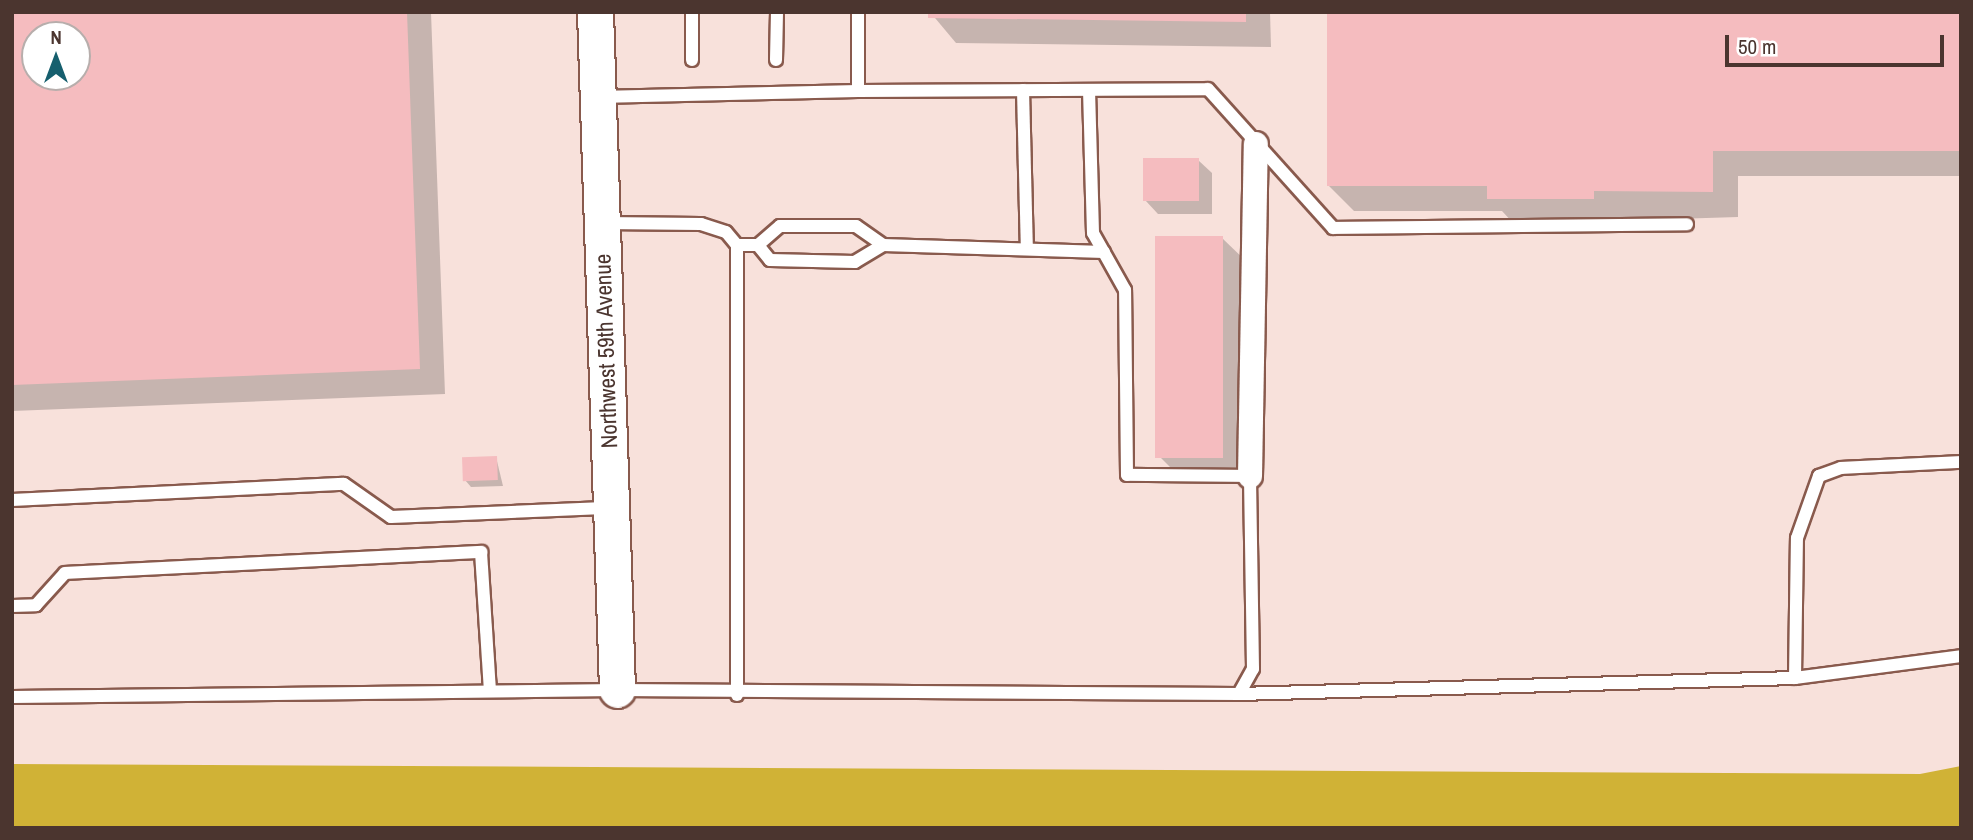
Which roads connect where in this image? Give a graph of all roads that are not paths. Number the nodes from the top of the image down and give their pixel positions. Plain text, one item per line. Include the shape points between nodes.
1 (595, 12) edge
2 (692, 12) edge
3 (777, 12) edge
4 (858, 12) edge
5 (692, 60) dead end
6 (776, 60) dead end
7 (1023, 90) junction
8 (1090, 90) junction
9 (858, 91) junction
10 (598, 97) junction
11 (1256, 144) junction
12 (602, 223) junction
13 (1687, 224) dead end
14 (737, 245) junction
15 (758, 245) junction
16 (883, 245) junction
17 (1027, 249) junction
18 (1104, 252) junction
19 (1961, 462) edge
20 (1250, 476) junction
21 (12, 500) edge
22 (611, 508) junction
23 (12, 606) edge
24 (1961, 656) edge
25 (1796, 678) junction
26 (617, 690) junction
27 (490, 691) junction
28 (1240, 694) junction
29 (737, 695) junction
30 (12, 697) edge

1 - 10 street, Northwest 59th Avenue
2 - 5 lane
3 - 6 lane
4 - 9 lane
7 - 8 lane
7 - 9 lane
7 - 17 lane
8 - 11 lane via 1208,89
8 - 18 lane via 1093,233
9 - 10 lane
10 - 12 street, Northwest 59th Avenue
11 - 13 lane via 1333,228
11 - 20 street
12 - 14 lane via 701,224 726,232
12 - 22 street, Northwest 59th Avenue
14 - 15 lane
14 - 29 lane
15 - 16 lane via 770,260 855,262
15 - 16 lane via 780,226 856,226
16 - 17 lane
17 - 18 lane
18 - 20 lane via 1125,290 1127,475
19 - 25 lane via 1842,468 1819,476 1797,538
20 - 28 lane via 1253,669
21 - 22 lane via 344,484 391,517
22 - 26 street, Northwest 59th Avenue
23 - 27 lane via 36,604 65,573 481,552
24 - 25 lane
25 - 28 lane
26 - 27 lane
26 - 29 lane
27 - 30 lane
28 - 29 lane

